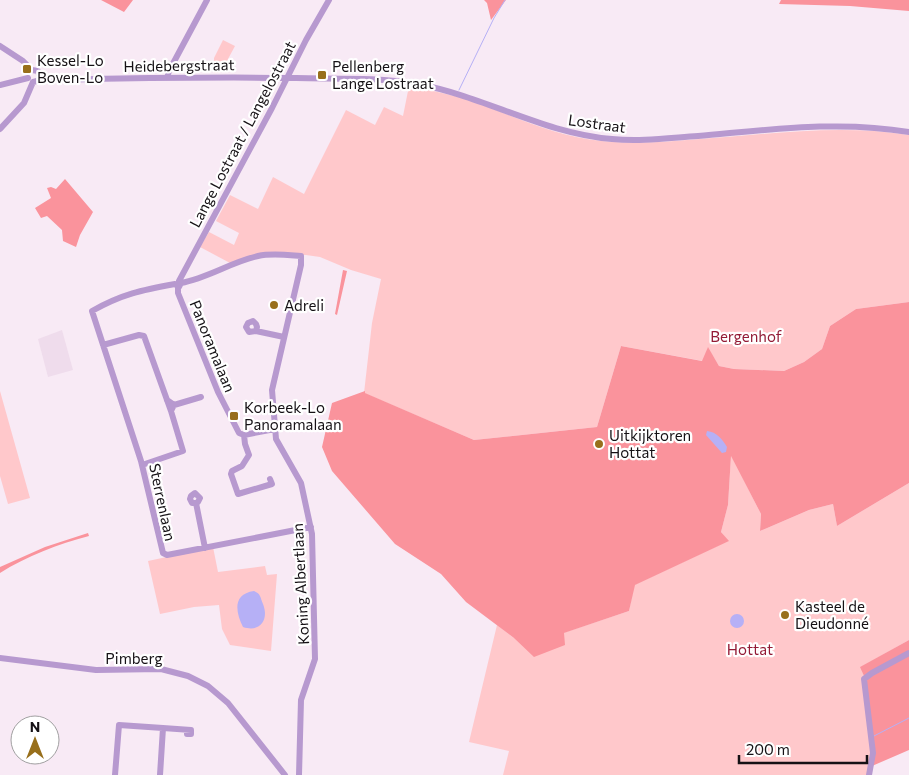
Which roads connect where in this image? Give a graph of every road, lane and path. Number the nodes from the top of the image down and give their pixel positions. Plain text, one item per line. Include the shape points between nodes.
1 (207, 0) edge
2 (329, 0) edge
3 (0, 46) edge
4 (32, 70) junction
5 (40, 78) junction
6 (167, 78) junction
7 (288, 78) junction
8 (31, 80) junction
9 (0, 86) edge
10 (0, 129) edge
11 (909, 132) edge
12 (178, 284) junction
13 (256, 331) dead end
14 (284, 337) junction
15 (103, 345) junction
16 (201, 397) dead end
17 (172, 408) junction
18 (275, 429) junction
19 (244, 435) junction
20 (142, 465) junction
21 (270, 479) dead end
22 (196, 503) dead end
23 (311, 527) junction
24 (205, 548) junction
25 (909, 653) edge
26 (0, 658) edge
27 (163, 728) junction
28 (187, 730) dead end
29 (115, 775) edge
30 (160, 775) edge
31 (285, 775) edge
32 (299, 775) edge
33 (869, 775) edge

1 - 6 street
2 - 7 street, Lange Lostraat / Langelostraat
3 - 4 street
4 - 5 street via 38,71
4 - 8 street via 28,74
5 - 6 street, Heidebergstraat
5 - 8 street
6 - 7 street, Heidebergstraat
7 - 11 street, Lostraat via 367,79 415,84 459,94 556,129 612,139 652,140 832,126
7 - 12 street, Lange Lostraat / Langelostraat
8 - 9 street
8 - 10 street via 24,103
12 - 14 street, Koning Albertlaan via 257,256 301,256
12 - 15 street, Sterrenlaan via 121,296 92,311
12 - 19 street, Panoramalaan via 178,293 219,395 237,431
13 - 14 street
14 - 18 street, Koning Albertlaan via 272,384
15 - 17 street via 139,334 144,336
15 - 20 street, Sterrenlaan
16 - 17 street
17 - 20 street via 184,451
18 - 19 street
18 - 23 street, Koning Albertlaan via 278,442 301,483
19 - 21 street via 248,454 242,466 231,474 238,494 272,484
20 - 24 street, Sterrenlaan via 162,554
22 - 24 street
23 - 24 street, Sterrenlaan
23 - 32 street, Koning Albertlaan via 315,659 301,700
25 - 33 street via 864,679 873,753
26 - 31 street, Pimberg via 96,670 161,669 188,676 208,686 228,703
27 - 28 street via 191,730 191,734 187,734
27 - 29 street via 119,726
27 - 30 street

